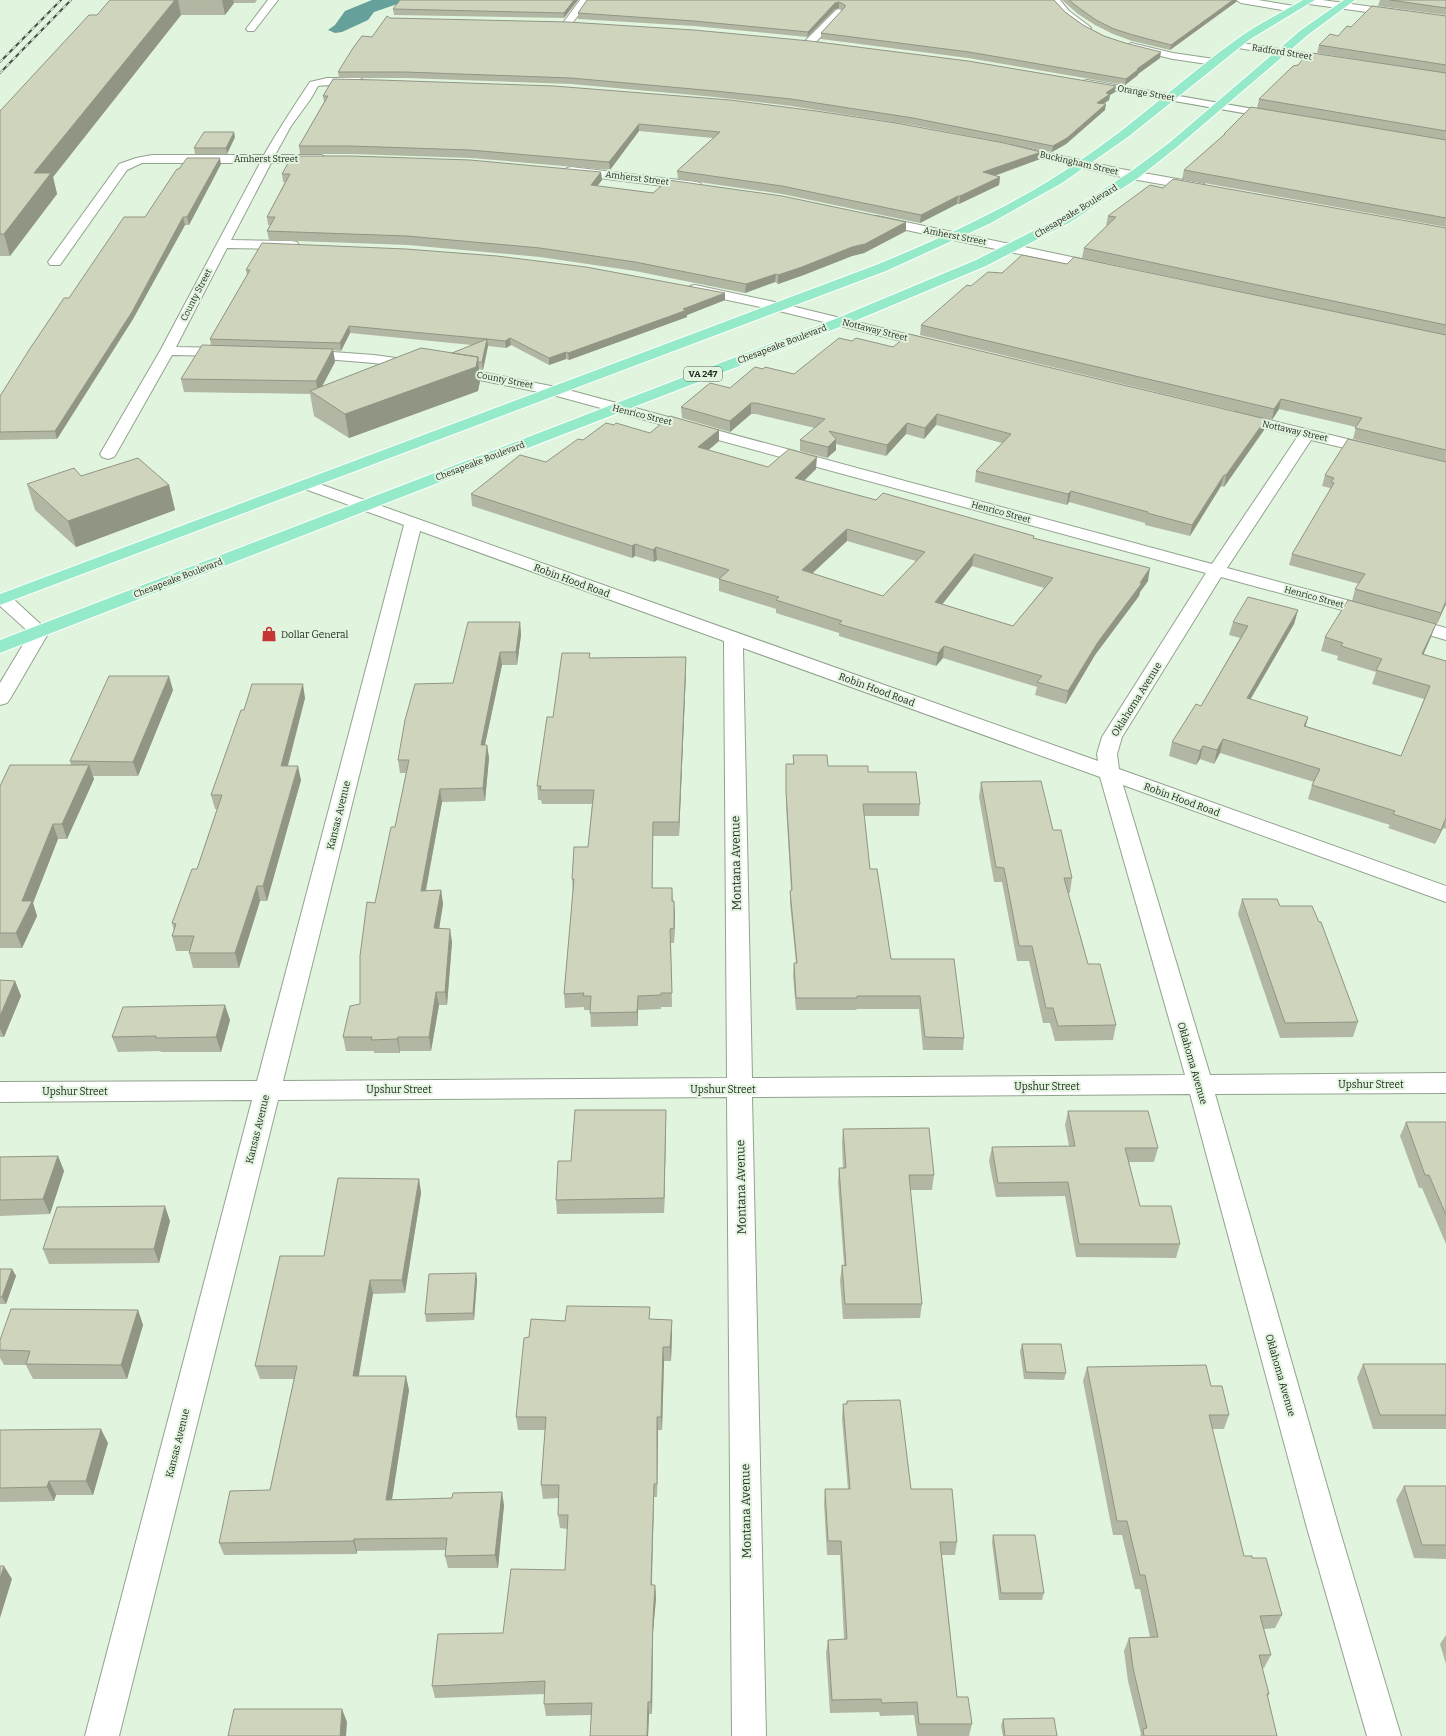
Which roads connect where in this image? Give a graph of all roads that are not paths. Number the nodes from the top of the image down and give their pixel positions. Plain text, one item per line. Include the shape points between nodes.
1 (273, 0) edge
2 (1054, 0) edge
3 (1241, 0) edge
4 (1310, 0) edge
5 (583, 2) dead end
6 (1346, 3) edge
7 (1294, 9) junction
8 (839, 12) edge
9 (1446, 20) edge
10 (583, 24) edge
11 (251, 29) dead end
12 (1094, 32) edge
13 (824, 44) edge
14 (1124, 44) edge
15 (1236, 45) junction
16 (1281, 52) junction
17 (1214, 62) junction
18 (1348, 62) edge
19 (1076, 81) edge
20 (375, 82) edge
21 (1170, 98) junction
22 (1218, 106) junction
23 (1289, 118) edge
24 (1003, 146) edge
25 (268, 158) junction
26 (336, 159) edge
27 (1083, 164) junction
28 (555, 169) edge
29 (1134, 175) junction
30 (710, 188) edge
31 (1212, 190) edge
32 (866, 217) edge
33 (956, 236) junction
34 (223, 244) junction
35 (302, 245) edge
36 (1012, 248) junction
37 (55, 262) dead end
38 (1113, 270) edge
39 (683, 286) edge
40 (779, 307) junction
41 (840, 322) junction
42 (944, 347) edge
43 (167, 351) junction
44 (241, 352) edge
45 (288, 353) edge
46 (556, 392) junction
47 (617, 408) junction
48 (1222, 414) edge
49 (1307, 434) junction
50 (1384, 453) edge
51 (108, 454) dead end
52 (308, 484) junction
53 (366, 505) junction
54 (413, 523) junction
55 (1216, 571) junction
56 (1, 599) edge
57 (40, 632) junction
58 (1446, 634) edge
59 (733, 637) junction
60 (0, 647) edge
61 (0, 699) edge
62 (1109, 773) junction
63 (1446, 894) edge
64 (1446, 1083) edge
65 (1200, 1085) junction
66 (740, 1089) junction
67 (267, 1090) junction
68 (0, 1092) edge
69 (102, 1736) edge
70 (749, 1736) edge
71 (1384, 1736) edge

1 - 11 street
2 - 12 street via 1066,13
3 - 7 street
4 - 6 street
4 - 7 main road
5 - 10 street via 564,23
6 - 9 street
6 - 16 main road, Chesapeake Boulevard / VA 247
7 - 15 main road
8 - 13 street via 806,42
14 - 17 street via 1153,52
15 - 16 street, Radford Street
15 - 17 main road
16 - 18 street, Radford Street
16 - 22 main road, Chesapeake Boulevard / VA 247
17 - 21 main road
19 - 21 street, Orange Street
20 - 25 street, County Street via 327,81 314,84
21 - 22 street, Orange Street
21 - 27 main road
22 - 23 street, Orange Street
22 - 29 main road, Chesapeake Boulevard / VA 247
24 - 27 street, Buckingham Street
25 - 26 street, Amherst Street
25 - 34 street, County Street
25 - 37 street, Amherst Street via 152,159 130,163 123,167
27 - 29 street, Buckingham Street
27 - 33 main road via 1004,212
28 - 30 street, Amherst Street
29 - 31 street, Buckingham Street
29 - 36 main road, Chesapeake Boulevard / VA 247 via 1065,220
32 - 33 street, Amherst Street
33 - 36 street, Amherst Street
33 - 40 main road
34 - 35 street
34 - 43 street, County Street
36 - 38 street, Amherst Street
36 - 41 main road, Chesapeake Boulevard / VA 247 via 936,283
39 - 40 street, Nottaway Street
40 - 41 street, Nottaway Street
40 - 46 main road
41 - 42 street, Nottaway Street
41 - 47 main road, Chesapeake Boulevard / VA 247
43 - 44 street
43 - 51 street, County Street
45 - 46 street, County Street via 432,366
46 - 47 street, Henrico Street
46 - 52 main road
47 - 53 main road, Chesapeake Boulevard / VA 247
47 - 55 street, Henrico Street
48 - 49 street, Nottaway Street
49 - 50 street, Nottaway Street
49 - 55 street, Oklahoma Avenue
52 - 53 street, Robin Hood Road
52 - 56 main road
53 - 54 street, Robin Hood Road
53 - 57 main road, Chesapeake Boulevard / VA 247
54 - 59 street, Robin Hood Road
54 - 67 street, Kansas Avenue
55 - 58 street, Henrico Street
55 - 62 street, Oklahoma Avenue via 1112,737 1107,754
56 - 57 street
57 - 60 main road, Chesapeake Boulevard / VA 247
57 - 61 street
59 - 62 street, Robin Hood Road
59 - 66 street, Montana Avenue
62 - 63 street, Robin Hood Road
62 - 65 street, Oklahoma Avenue
64 - 65 street, Upshur Street
65 - 66 street, Upshur Street
65 - 71 street, Oklahoma Avenue
66 - 67 street, Upshur Street
66 - 70 street, Montana Avenue
67 - 68 street, Upshur Street
67 - 69 street, Kansas Avenue

